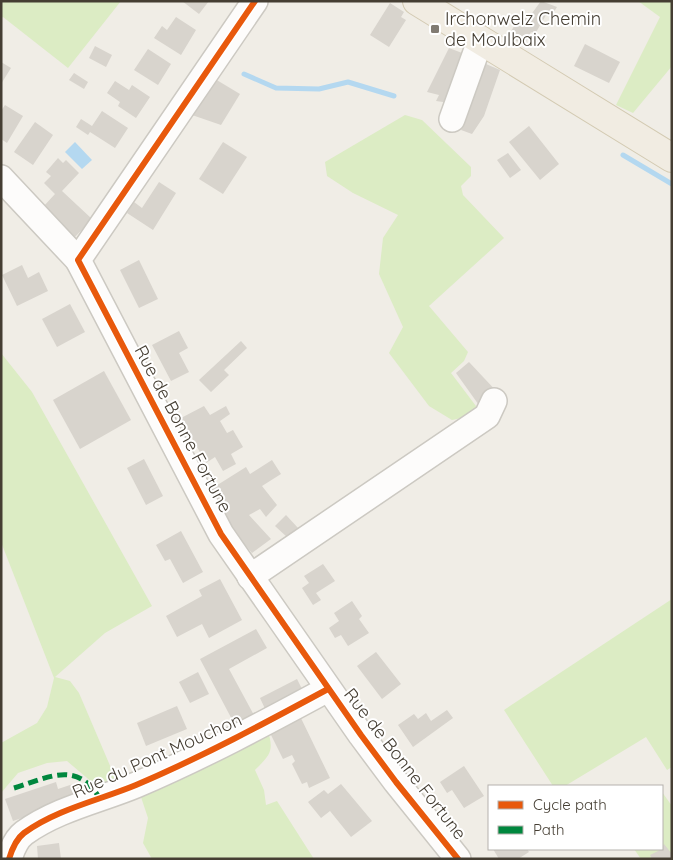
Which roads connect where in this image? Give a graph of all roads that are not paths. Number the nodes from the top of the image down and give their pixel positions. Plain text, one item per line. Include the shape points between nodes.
1 (255, 1) edge
2 (417, 1) edge
3 (480, 41) junction
4 (452, 119) dead end
5 (672, 158) edge
6 (1, 178) edge
7 (78, 260) junction
8 (494, 401) dead end
9 (250, 577) junction
10 (328, 689) junction
11 (9, 859) edge
12 (458, 859) edge

1 - 7 street
2 - 3 main road
3 - 4 street
3 - 5 main road
6 - 7 street, Rue de Bonne Fortune
7 - 9 street, Rue de Bonne Fortune via 221,534
8 - 9 street via 487,416
9 - 10 street, Rue de Bonne Fortune
10 - 11 street, Rue du Pont Mouchon via 244,735 36,826 16,842
10 - 12 street, Rue de Bonne Fortune

